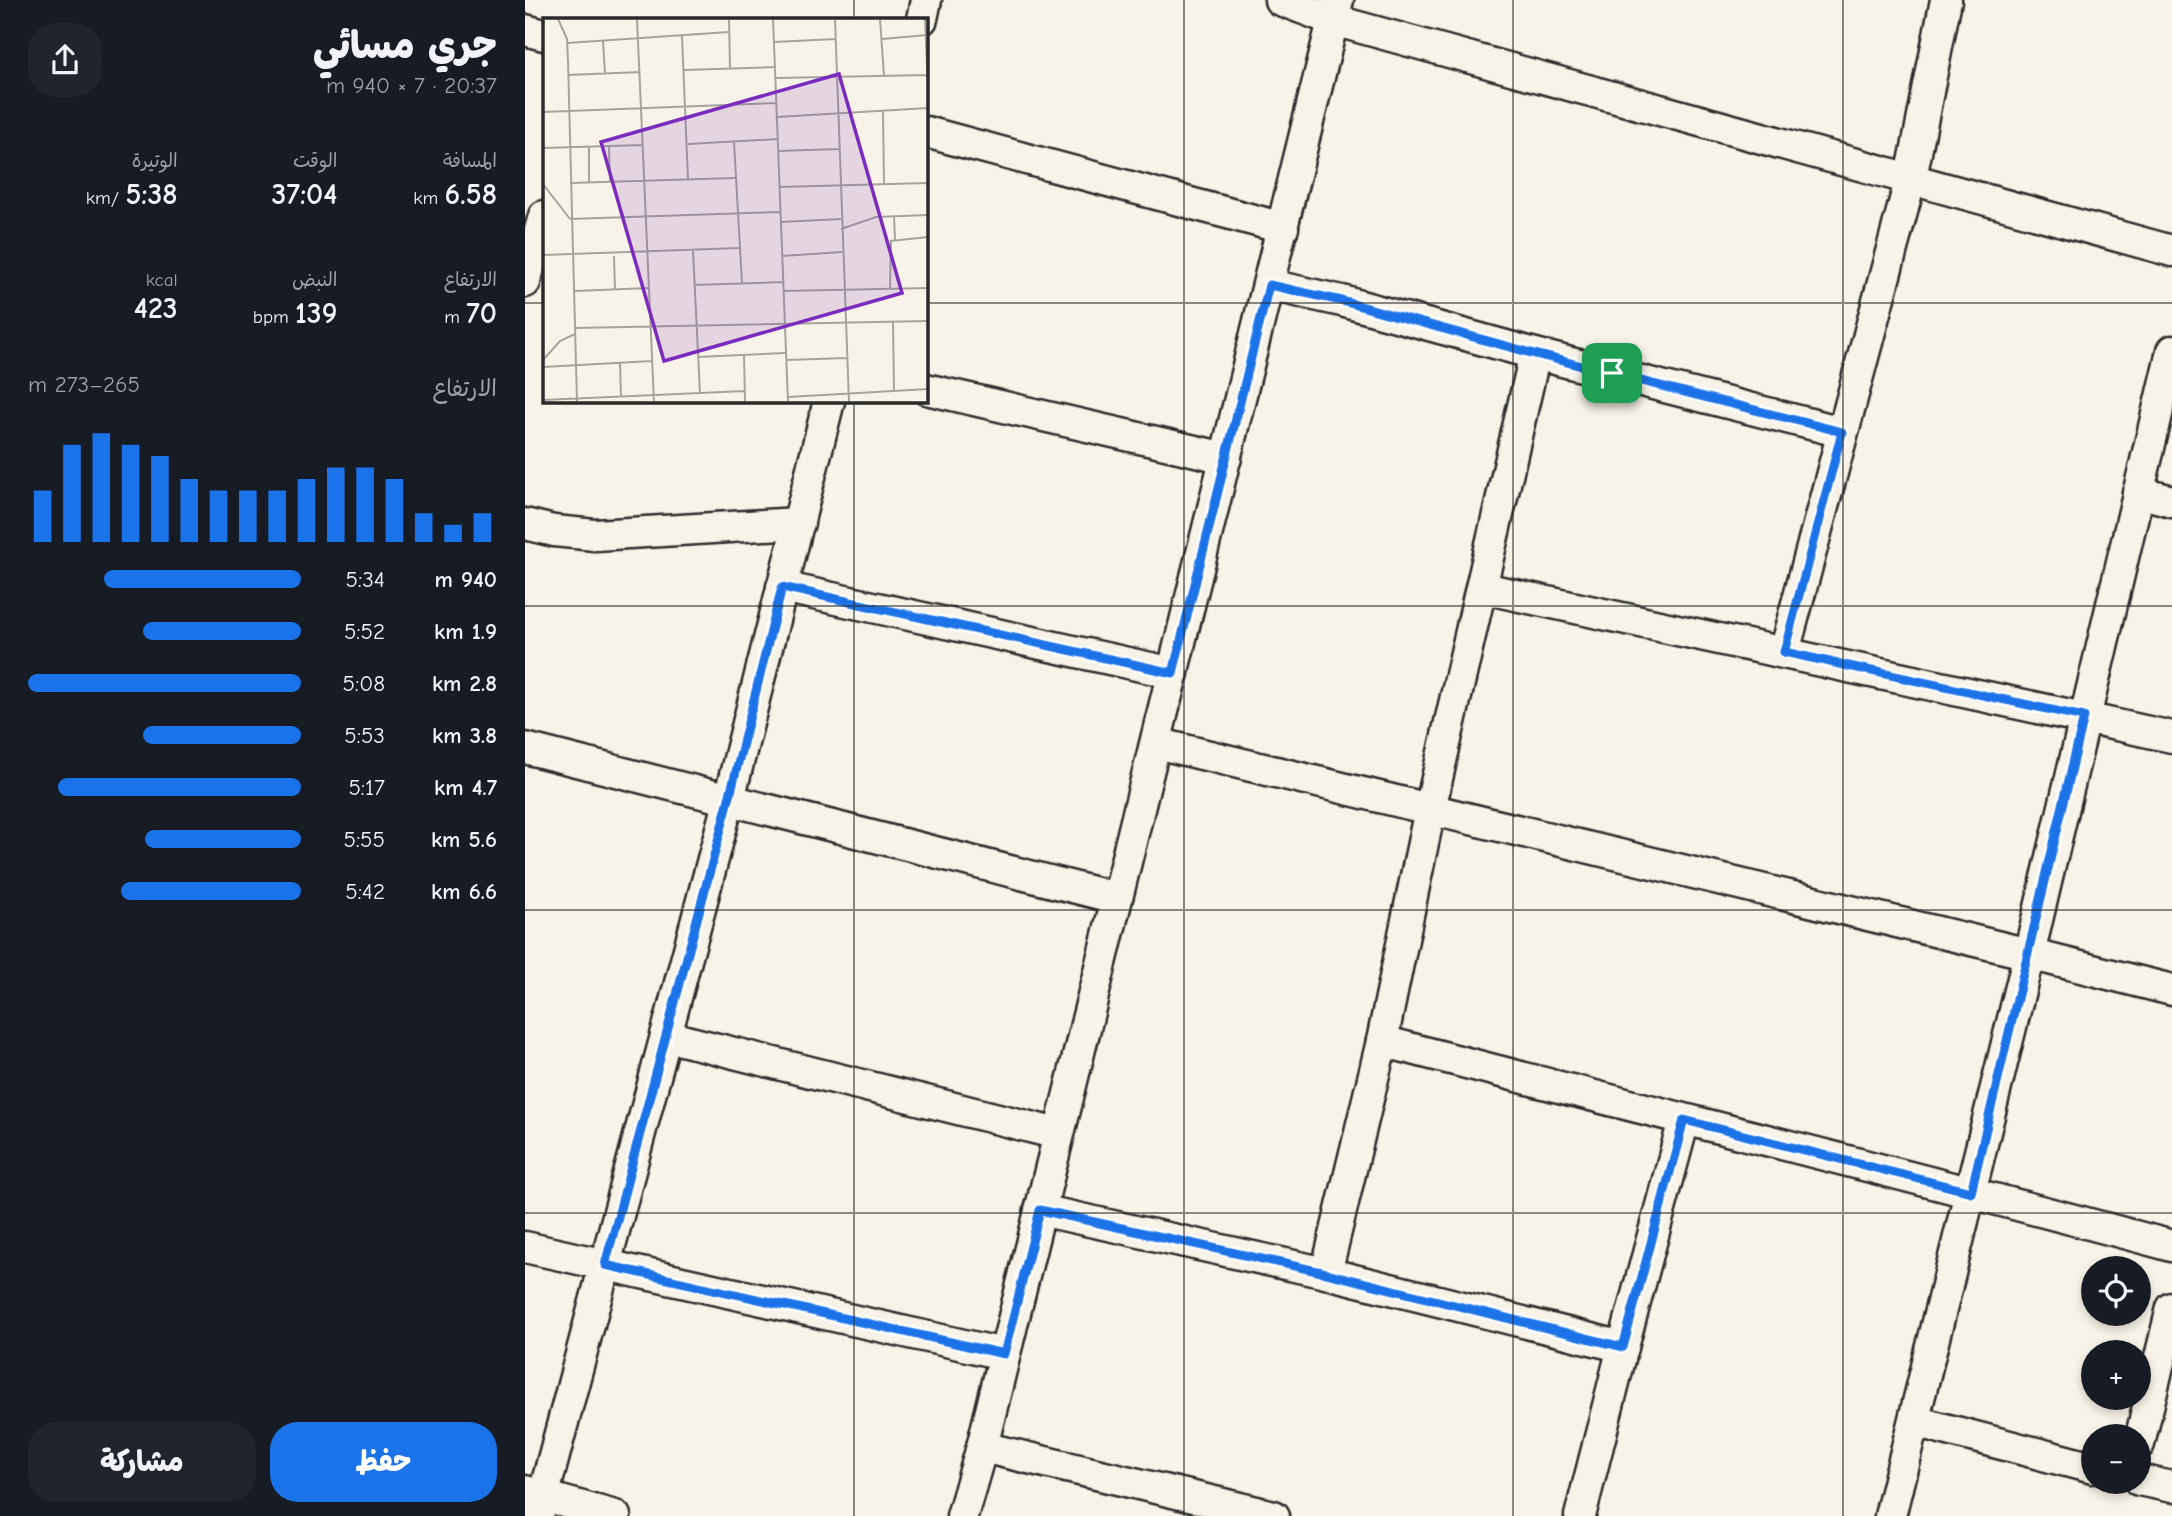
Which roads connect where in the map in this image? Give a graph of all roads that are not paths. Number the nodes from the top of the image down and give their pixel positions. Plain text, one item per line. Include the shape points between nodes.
1 (926, 0) edge
2 (1279, 0) edge
3 (1946, 0) edge
4 (1336, 10) edge
5 (922, 18) edge
6 (525, 30) edge
7 (543, 35) edge
8 (927, 132) edge
9 (1912, 178) junction
10 (543, 219) edge
11 (1283, 228) junction
12 (2172, 251) edge
13 (525, 282) edge
14 (1269, 285) junction
15 (2172, 351) edge
16 (1535, 354) junction
17 (927, 389) edge
18 (829, 402) edge
19 (1842, 432) junction
20 (1226, 458) junction
21 (2138, 492) junction
22 (2172, 501) edge
23 (799, 523) junction
24 (525, 524) edge
25 (782, 587) junction
26 (1483, 588) junction
27 (1784, 652) junction
28 (1173, 673) junction
29 (2084, 717) junction
30 (2172, 737) edge
31 (1156, 743) junction
32 (525, 748) edge
33 (729, 799) junction
34 (1430, 809) junction
35 (1116, 898) junction
36 (2029, 954) junction
37 (2172, 990) edge
38 (666, 1036) junction
39 (1382, 1041) junction
40 (1684, 1120) junction
41 (1058, 1134) junction
42 (1971, 1192) junction
43 (1040, 1210) junction
44 (2172, 1246) edge
45 (525, 1247) edge
46 (605, 1265) junction
47 (1326, 1273) junction
48 (2172, 1308) edge
49 (1623, 1347) junction
50 (1004, 1354) junction
51 (1914, 1421) junction
52 (2144, 1424) edge
53 (982, 1447) junction
54 (2081, 1465) edge
55 (2151, 1482) edge
56 (2172, 1488) edge
57 (535, 1501) edge
58 (615, 1516) edge
59 (962, 1516) edge
60 (1274, 1516) edge
61 (1580, 1516) edge
62 (1890, 1516) edge

1 - 5 street
2 - 4 street
3 - 9 street
4 - 9 street
4 - 11 street
6 - 7 street
8 - 11 street
9 - 12 street
9 - 19 street
10 - 13 street
11 - 14 street
14 - 16 street
14 - 20 street
15 - 21 street
16 - 19 street
16 - 26 street
17 - 20 street
18 - 23 street
19 - 27 street
20 - 28 street
21 - 22 street
21 - 29 street
23 - 24 street via 594,535
23 - 25 street
25 - 28 street
25 - 33 street
26 - 27 street
26 - 34 street
27 - 29 street
28 - 31 street
29 - 30 street
29 - 36 street
31 - 34 street
31 - 35 street
32 - 33 street
33 - 35 street
33 - 38 street
34 - 36 street
34 - 39 street
35 - 41 street
36 - 37 street
36 - 42 street
38 - 41 street
38 - 46 street
39 - 40 street
39 - 47 street
40 - 42 street
40 - 49 street
41 - 43 street
42 - 44 street
42 - 51 street
43 - 47 street
43 - 50 street
45 - 46 street
46 - 50 street
46 - 57 street
47 - 49 street
48 - 52 street
49 - 61 street
50 - 53 street
51 - 54 street
51 - 62 street
53 - 59 street
53 - 60 street
55 - 56 street
57 - 58 street

